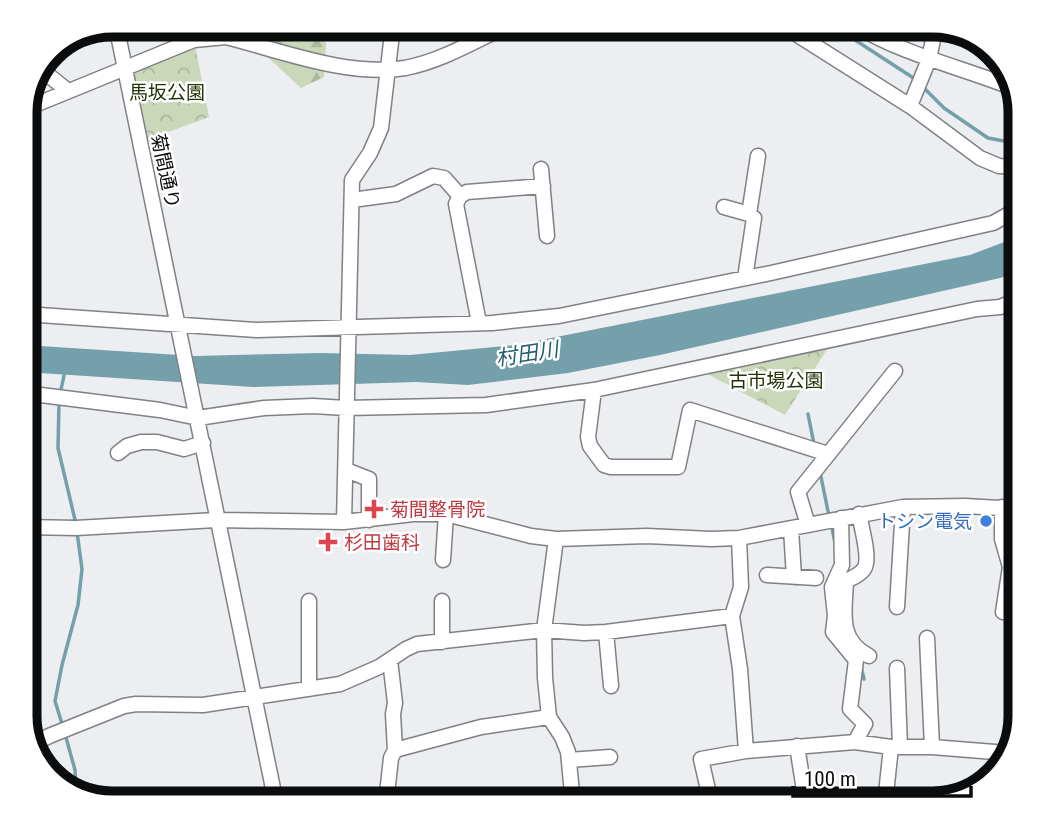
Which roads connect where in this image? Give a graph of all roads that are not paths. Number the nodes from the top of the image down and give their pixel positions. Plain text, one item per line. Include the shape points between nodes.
1 (119, 37) edge
2 (391, 37) edge
3 (482, 37) edge
4 (802, 37) edge
5 (875, 37) edge
6 (934, 37) edge
7 (929, 59) junction
8 (126, 67) junction
9 (386, 69) junction
10 (47, 74) edge
11 (1003, 84) edge
12 (68, 91) junction
13 (37, 104) edge
14 (910, 106) junction
15 (758, 156) dead end
16 (1008, 166) edge
17 (541, 170) dead end
18 (542, 186) junction
19 (460, 197) junction
20 (352, 200) junction
21 (724, 207) dead end
22 (749, 214) junction
23 (1008, 214) edge
24 (547, 236) dead end
25 (745, 278) junction
26 (1008, 304) edge
27 (37, 315) edge
28 (479, 323) junction
29 (178, 325) junction
30 (348, 325) junction
31 (895, 371) dead end
32 (594, 390) junction
33 (37, 395) edge
34 (346, 408) junction
35 (198, 418) junction
36 (203, 443) junction
37 (118, 453) dead end
38 (828, 454) junction
39 (346, 470) junction
40 (903, 507) junction
41 (1002, 507) junction
42 (1008, 508) edge
43 (446, 514) junction
44 (859, 514) junction
45 (841, 518) junction
46 (216, 520) junction
47 (369, 520) junction
48 (344, 522) junction
49 (808, 525) junction
50 (37, 527) edge
51 (790, 529) junction
52 (740, 538) junction
53 (556, 539) junction
54 (443, 560) dead end
55 (1008, 560) edge
56 (767, 575) dead end
57 (793, 577) junction
58 (816, 578) dead end
59 (1008, 580) edge
60 (309, 601) dead end
61 (442, 601) dead end
62 (897, 607) dead end
63 (1003, 612) dead end
64 (732, 616) junction
65 (544, 630) junction
66 (607, 632) junction
67 (927, 638) dead end
68 (442, 642) junction
69 (869, 656) dead end
70 (390, 660) junction
71 (897, 668) dead end
72 (611, 686) dead end
73 (309, 689) junction
74 (253, 697) junction
75 (549, 718) junction
76 (41, 740) edge
77 (855, 742) junction
78 (797, 746) junction
79 (896, 747) junction
80 (932, 747) junction
81 (395, 750) junction
82 (746, 751) junction
83 (999, 752) edge
84 (610, 757) dead end
85 (569, 760) junction
86 (273, 791) edge
87 (387, 791) edge
88 (572, 791) edge
89 (708, 791) edge
90 (804, 791) edge
91 (888, 791) edge

1 - 8 street, 菊間通り
2 - 9 street
3 - 9 street via 436,59
4 - 14 street
5 - 7 street
6 - 7 street
7 - 11 street
7 - 14 street
8 - 9 street via 194,40 226,37 343,66
8 - 12 street
8 - 29 street, 菊間通り
9 - 20 street via 381,128 352,180
10 - 12 street
12 - 13 street
14 - 16 street via 980,158
15 - 22 street
17 - 18 street
18 - 19 street via 467,191
18 - 24 street
19 - 20 street via 444,178 433,176 396,194
19 - 28 street via 456,204
20 - 30 street
21 - 22 street
22 - 25 street via 754,218
23 - 25 street via 992,223
25 - 28 street via 559,316
26 - 32 street
27 - 29 street
28 - 30 street
29 - 30 street via 257,330
29 - 35 street, 菊間通り
30 - 34 street
31 - 38 street
32 - 34 street via 486,405
32 - 38 street via 588,437 604,465 611,467 678,467 690,410
33 - 35 street
34 - 35 street via 264,408
34 - 39 street
35 - 36 street, 菊間通り
36 - 37 street via 184,449 141,442
36 - 46 street, 菊間通り
38 - 49 street via 798,492
39 - 47 street via 369,479
39 - 48 street
40 - 41 street
40 - 44 street
40 - 62 street
41 - 42 street
41 - 55 street via 1002,539
43 - 47 street
43 - 53 street
43 - 54 street
44 - 45 street
44 - 69 street via 867,559 866,567 846,581 845,631 858,650
45 - 49 street
45 - 77 street via 842,565 832,587 833,632 856,660 850,709 865,724
46 - 48 street
46 - 50 street
46 - 74 street, 菊間通り
47 - 48 street
49 - 51 street
51 - 52 street
51 - 57 street
52 - 53 street
52 - 64 street via 741,587
53 - 65 street
56 - 57 street
57 - 58 street
59 - 63 street
60 - 73 street
61 - 68 street
64 - 66 street
64 - 82 street
65 - 66 street
65 - 68 street
65 - 75 street
66 - 72 street
67 - 80 street
68 - 70 street via 417,644
70 - 73 street via 340,684
70 - 81 street
71 - 79 street
73 - 74 street
74 - 76 street via 203,705 124,706
74 - 86 street, 菊間通り
75 - 81 street via 481,727
75 - 85 street via 562,737
77 - 78 street
77 - 79 street
78 - 82 street
78 - 90 street
79 - 80 street
79 - 91 street
80 - 83 street
81 - 87 street
82 - 89 street via 701,759
84 - 85 street
85 - 88 street

